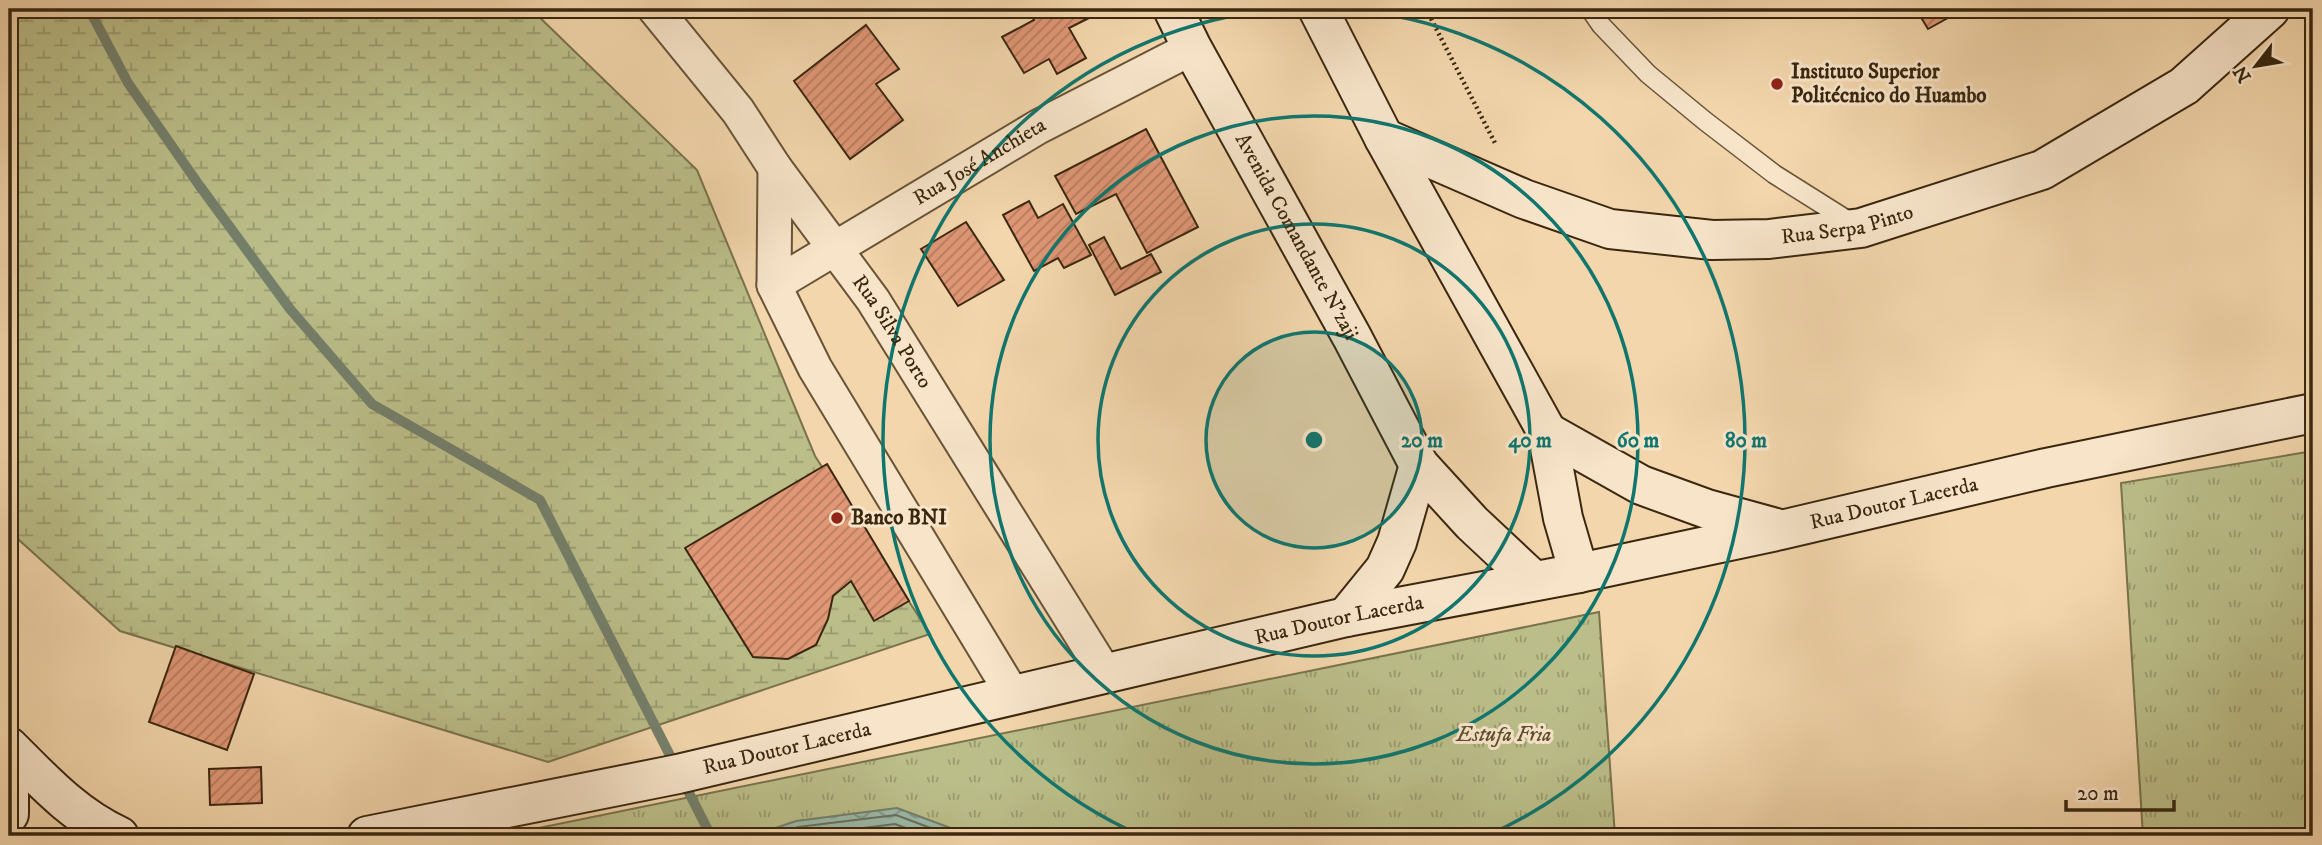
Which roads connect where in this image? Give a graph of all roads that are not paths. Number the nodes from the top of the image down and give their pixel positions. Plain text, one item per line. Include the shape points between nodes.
1 (655, 9) edge
2 (1173, 9) edge
3 (1318, 9) edge
4 (1590, 9) edge
5 (2270, 9) edge
6 (1192, 48) junction
7 (1384, 138) junction
8 (775, 169) junction
9 (1861, 228) junction
10 (836, 249) junction
11 (774, 285) junction
12 (2313, 413) edge
13 (1547, 432) junction
14 (1419, 465) junction
15 (1781, 530) junction
16 (1579, 573) junction
17 (1534, 581) junction
18 (1346, 617) junction
19 (1105, 673) junction
20 (1013, 695) junction
21 (9, 747) edge
22 (9, 772) edge
23 (9, 814) edge
24 (119, 836) edge
25 (367, 836) edge

1 - 8 street, Rua Silva Porto via 738,111
2 - 6 street, Avenida Comandante N'zaji
3 - 7 street
4 - 9 lane via 1648,74 1705,121 1774,174
5 - 9 street, Rua Serpa Pinto via 2184,86 2042,170
6 - 10 street, Rua José Anchieta via 1038,127
6 - 14 street, Avenida Comandante N'zaji
7 - 9 street, Rua Serpa Pinto via 1524,199 1610,229 1712,240 1769,239
7 - 13 street
8 - 10 street, Rua Silva Porto
8 - 11 street
10 - 11 street, Rua José Anchieta
10 - 19 street, Rua Silva Porto via 873,300
11 - 20 street via 815,368
12 - 15 street, Rua Doutor Lacerda via 2046,468
13 - 15 street via 1641,485
13 - 16 street
14 - 17 street, Avenida Comandante N'zaji
14 - 18 street via 1385,569
15 - 16 street, Rua Doutor Lacerda
16 - 17 street, Rua Doutor Lacerda
17 - 18 street, Rua Doutor Lacerda
18 - 19 street, Rua Doutor Lacerda
19 - 20 street, Rua Doutor Lacerda
20 - 25 street, Rua Doutor Lacerda via 678,774
21 - 24 street via 61,799 95,825
22 - 23 street

